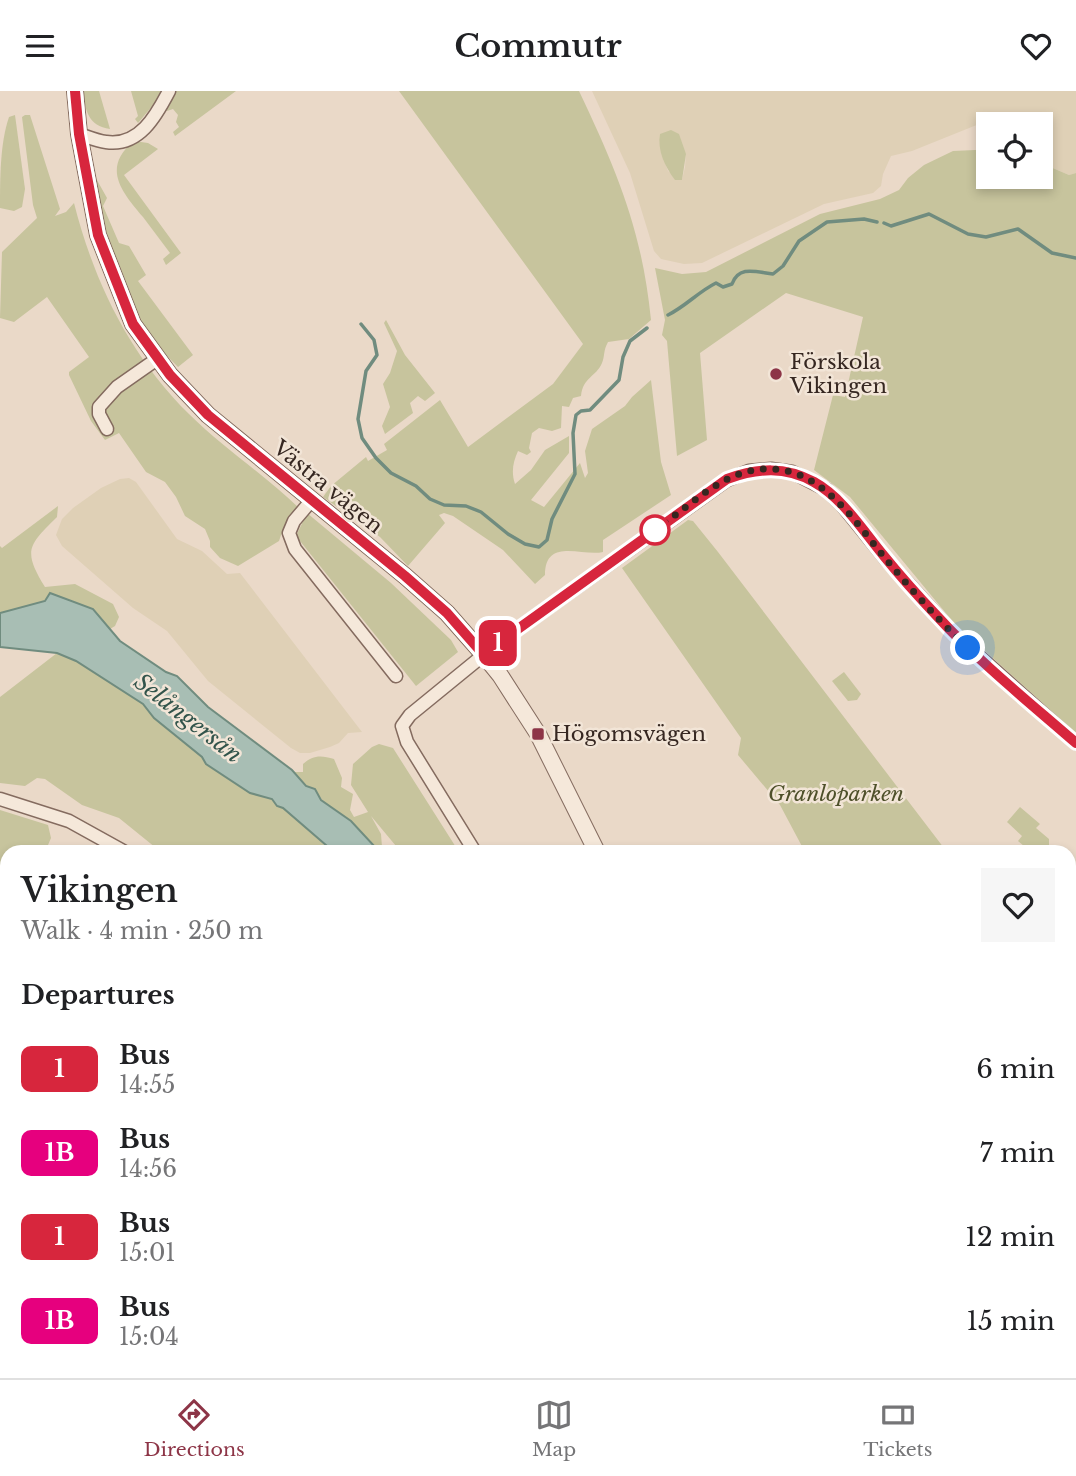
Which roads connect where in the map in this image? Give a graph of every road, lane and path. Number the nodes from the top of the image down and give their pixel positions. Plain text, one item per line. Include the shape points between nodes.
1 (75, 91) edge
2 (169, 91) edge
3 (79, 134) junction
4 (157, 359) junction
5 (107, 429) dead end
6 (311, 501) junction
7 (483, 654) junction
8 (396, 676) dead end
9 (1076, 743) edge
10 (0, 799) edge
11 (112, 845) edge
12 (471, 845) edge
13 (594, 845) edge

1 - 3 street, Västra vägen
2 - 3 street via 154,120 130,140 108,143
3 - 4 street, Västra vägen via 98,235 133,324
4 - 5 street via 117,387 99,407
4 - 6 street, Västra vägen via 208,415
6 - 7 street, Västra vägen via 447,613
6 - 8 street via 289,533 295,549
7 - 9 street via 727,479 749,471 792,472 827,490 951,632
7 - 12 street via 421,704 402,726 407,742
7 - 13 street, Västra vägen via 538,734
10 - 11 street via 69,821

